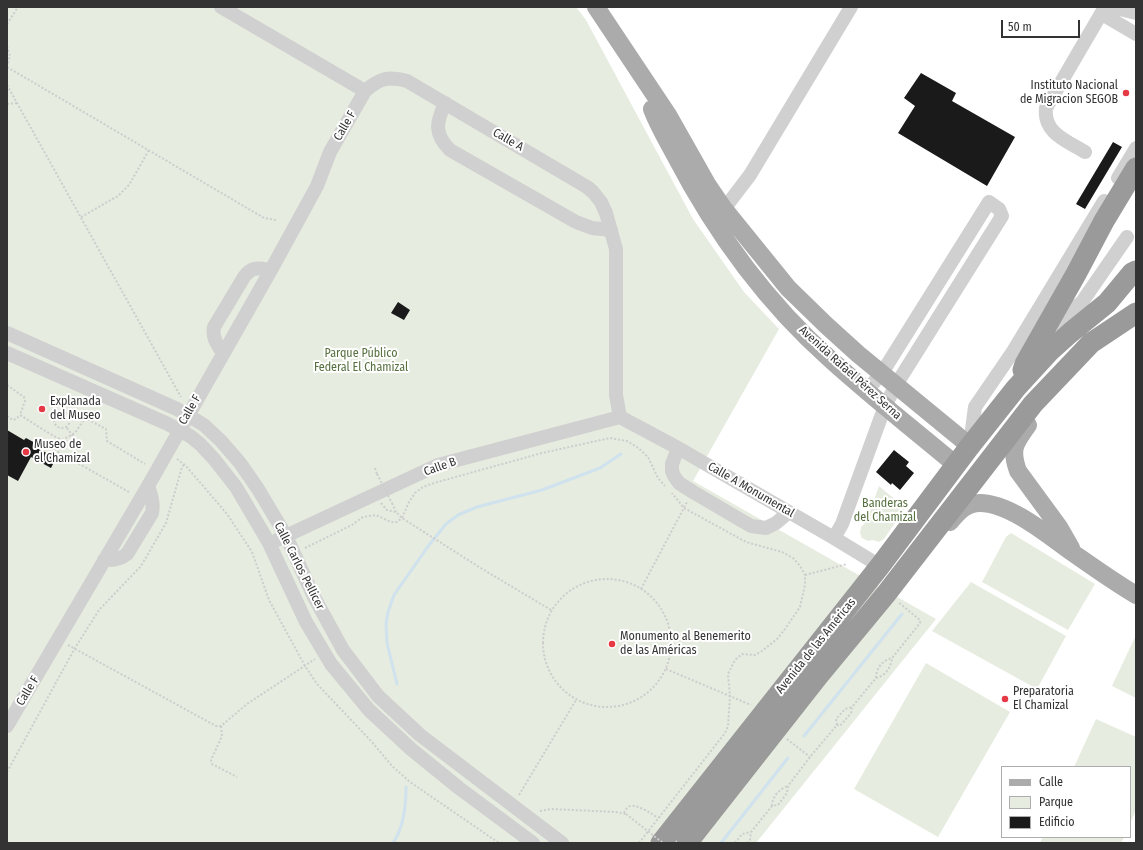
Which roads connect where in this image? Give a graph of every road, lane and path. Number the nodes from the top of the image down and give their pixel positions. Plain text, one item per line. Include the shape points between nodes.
1 (18, 7) edge
2 (221, 7) edge
3 (596, 7) edge
4 (851, 7) edge
5 (1107, 9) edge
6 (1136, 13) edge
7 (7, 24) edge
8 (1136, 34) edge
9 (7, 46) edge
10 (7, 67) edge
11 (7, 85) edge
12 (365, 91) junction
13 (17, 103) junction
14 (7, 104) edge
15 (444, 104) junction
16 (1136, 148) edge
17 (149, 150) junction
18 (1085, 152) dead end
19 (1136, 168) edge
20 (718, 214) junction
21 (81, 217) junction
22 (276, 220) dead end
23 (611, 230) junction
24 (1127, 237) dead end
25 (949, 267) junction
26 (271, 270) junction
27 (1136, 270) edge
28 (964, 276) junction
29 (1136, 313) edge
30 (7, 333) edge
31 (1044, 333) junction
32 (7, 353) edge
33 (223, 353) junction
34 (882, 373) junction
35 (1055, 381) junction
36 (7, 385) edge
37 (896, 385) junction
38 (1016, 388) junction
39 (867, 390) junction
40 (182, 399) dead end
41 (885, 406) junction
42 (20, 415) junction
43 (188, 415) junction
44 (7, 416) edge
45 (620, 417) junction
46 (67, 428) junction
47 (179, 430) junction
48 (71, 435) junction
49 (62, 440) junction
50 (970, 446) junction
51 (678, 448) junction
52 (146, 464) dead end
53 (184, 464) dead end
54 (956, 465) junction
55 (375, 468) dead end
56 (129, 492) dead end
57 (692, 492) junction
58 (375, 495) junction
59 (684, 508) junction
60 (396, 512) junction
61 (789, 512) junction
62 (402, 518) junction
63 (286, 536) junction
64 (834, 538) junction
65 (269, 543) junction
66 (303, 550) dead end
67 (1073, 553) junction
68 (847, 564) dead end
69 (880, 566) junction
70 (805, 575) junction
71 (897, 578) junction
72 (640, 589) junction
73 (1136, 595) edge
74 (896, 601) dead end
75 (552, 610) junction
76 (68, 645) dead end
77 (74, 648) junction
78 (316, 658) dead end
79 (892, 658) junction
80 (666, 669) junction
81 (819, 675) junction
82 (876, 678) junction
83 (730, 696) junction
84 (576, 700) junction
85 (852, 707) junction
86 (762, 714) junction
87 (837, 725) junction
88 (7, 726) edge
89 (221, 726) junction
90 (787, 739) dead end
91 (810, 757) junction
92 (7, 772) edge
93 (237, 777) dead end
94 (788, 786) junction
95 (514, 790) dead end
96 (519, 799) junction
97 (772, 806) junction
98 (625, 814) junction
99 (543, 815) dead end
100 (658, 818) junction
101 (664, 822) dead end
102 (750, 832) junction
103 (533, 843) edge
104 (562, 843) edge
105 (639, 843) edge
106 (662, 843) edge
107 (687, 843) edge
108 (735, 843) edge
109 (747, 843) edge

1 - 7 path
2 - 12 street
3 - 20 main road, Avenida Rafael Pérez Serna via 668,115 707,184
4 - 20 street via 750,175
5 - 6 street
5 - 8 street
5 - 18 street via 1046,108 1045,116 1055,134
9 - 10 path via 10,56
10 - 17 path
11 - 13 path
12 - 15 street, Calle A via 383,79 395,78 407,81
12 - 26 street, Calle F via 330,152 317,186
13 - 14 path
13 - 21 path
15 - 23 street, Calle A via 587,187 601,202
15 - 23 street via 437,132 450,150 576,222 592,228
16 - 50 street via 1012,353 975,408
17 - 21 path via 129,185 118,196
17 - 22 path via 264,218
19 - 31 highway via 1104,221
20 - 34 main road, Avenida Rafael Pérez Serna via 826,325
20 - 39 main road, Avenida Rafael Pérez Serna via 727,243 757,282 830,359
21 - 40 path
23 - 45 street, Calle A via 616,249 616,395
24 - 31 street via 1082,302
25 - 28 street
25 - 28 street via 989,202 999,209 1002,216
25 - 34 street
26 - 33 street, Calle F
26 - 33 street via 257,268 248,271 214,328 214,339
27 - 38 highway via 1107,303 1050,351
28 - 37 street
29 - 35 highway, Avenida de las Américas via 1091,343
30 - 43 street, Calle Carlos Pellicer
31 - 38 highway via 1025,364
32 - 47 street, Calle Carlos Pellicer
33 - 43 street, Calle F
34 - 37 main road, Avenida Rafael Pérez Serna
34 - 39 street
35 - 67 main road via 1015,444 1014,454 1018,471 1059,527
35 - 71 highway, Avenida de las Américas via 1033,404
36 - 42 path via 24,397
37 - 41 street
37 - 50 main road, Avenida Rafael Pérez Serna
38 - 50 highway, Avenida de las Américas
39 - 41 main road, Avenida Rafael Pérez Serna
41 - 54 main road, Avenida Rafael Pérez Serna
41 - 64 street via 842,524
42 - 44 path via 13,420
42 - 49 path
43 - 47 street, Calle F
43 - 63 street, Calle Carlos Pellicer via 216,435 240,463
45 - 51 street, Calle A Monumental
45 - 58 street, Calle B via 438,466
46 - 46 path via 61,429 54,424 56,414 61,412 69,415 70,423
46 - 48 path
47 - 65 street, Calle Carlos Pellicer via 200,444 214,459 236,487
47 - 88 street, Calle F
48 - 49 path
48 - 49 path via 78,443
48 - 52 path via 85,418 106,429 107,441
49 - 56 path via 51,448
50 - 54 highway, Avenida de las Américas
51 - 57 street via 672,471 679,483
51 - 61 street, Calle A Monumental
53 - 77 path via 166,523 141,566 99,610
54 - 69 highway, Avenida de las Américas
55 - 60 path, bridge
57 - 59 path
57 - 61 street via 758,528 776,524
58 - 60 path via 383,507
58 - 63 street, Calle B
59 - 62 path via 658,478 648,457 627,441 610,438 542,453 423,487 415,493
59 - 70 path via 746,542 782,552 793,558
59 - 72 path
60 - 62 path
61 - 64 street, Calle A Monumental
62 - 66 path via 398,522 391,522 376,515 363,517
62 - 75 path via 479,568
63 - 65 street, Calle B
63 - 96 street, Calle Carlos Pellicer via 314,597 343,650 378,696 420,735
64 - 69 street, Calle A Monumental
65 - 103 street, Calle Carlos Pellicer via 306,622 328,658 369,710 459,788
67 - 71 main road via 1021,517 1002,508 979,503 964,507 911,570
67 - 73 main road
68 - 70 path
69 - 81 highway via 885,574 882,584 845,631
69 - 86 highway, Avenida de las Américas
70 - 83 path via 800,607 785,629 762,651 755,655 742,654 735,660 728,674
71 - 81 highway, Avenida de las Américas
72 - 75 path via 622,581 602,579 588,582 565,594
72 - 80 path via 655,600 665,616 670,633 671,651
74 - 79 path via 920,620 920,623
75 - 84 path via 544,629 542,650 548,670 560,687
76 - 77 path
77 - 89 path via 216,726
77 - 92 path
78 - 89 path via 247,704
79 - 82 path via 892,665
79 - 82 path via 885,660 876,672
80 - 83 path
80 - 84 path via 654,687 637,700 617,707 596,707
81 - 107 highway, Avenida de las Américas
82 - 85 path
83 - 86 path via 752,705
83 - 100 path via 725,734
84 - 96 path
85 - 87 path via 851,713 840,726
85 - 87 path via 845,709 836,719
86 - 106 highway, Avenida de las Américas
87 - 91 path
89 - 93 path via 222,736 211,760 212,764
90 - 91 path
91 - 94 path
94 - 97 path via 782,788 772,800
94 - 97 path via 787,793 778,805
95 - 96 path
96 - 104 street, Calle Carlos Pellicer
97 - 102 path
98 - 99 path via 551,809 539,811
98 - 100 path via 632,805
98 - 106 path, bridge
100 - 101 path
100 - 105 path
102 - 108 path via 742,834
102 - 109 path via 750,840

